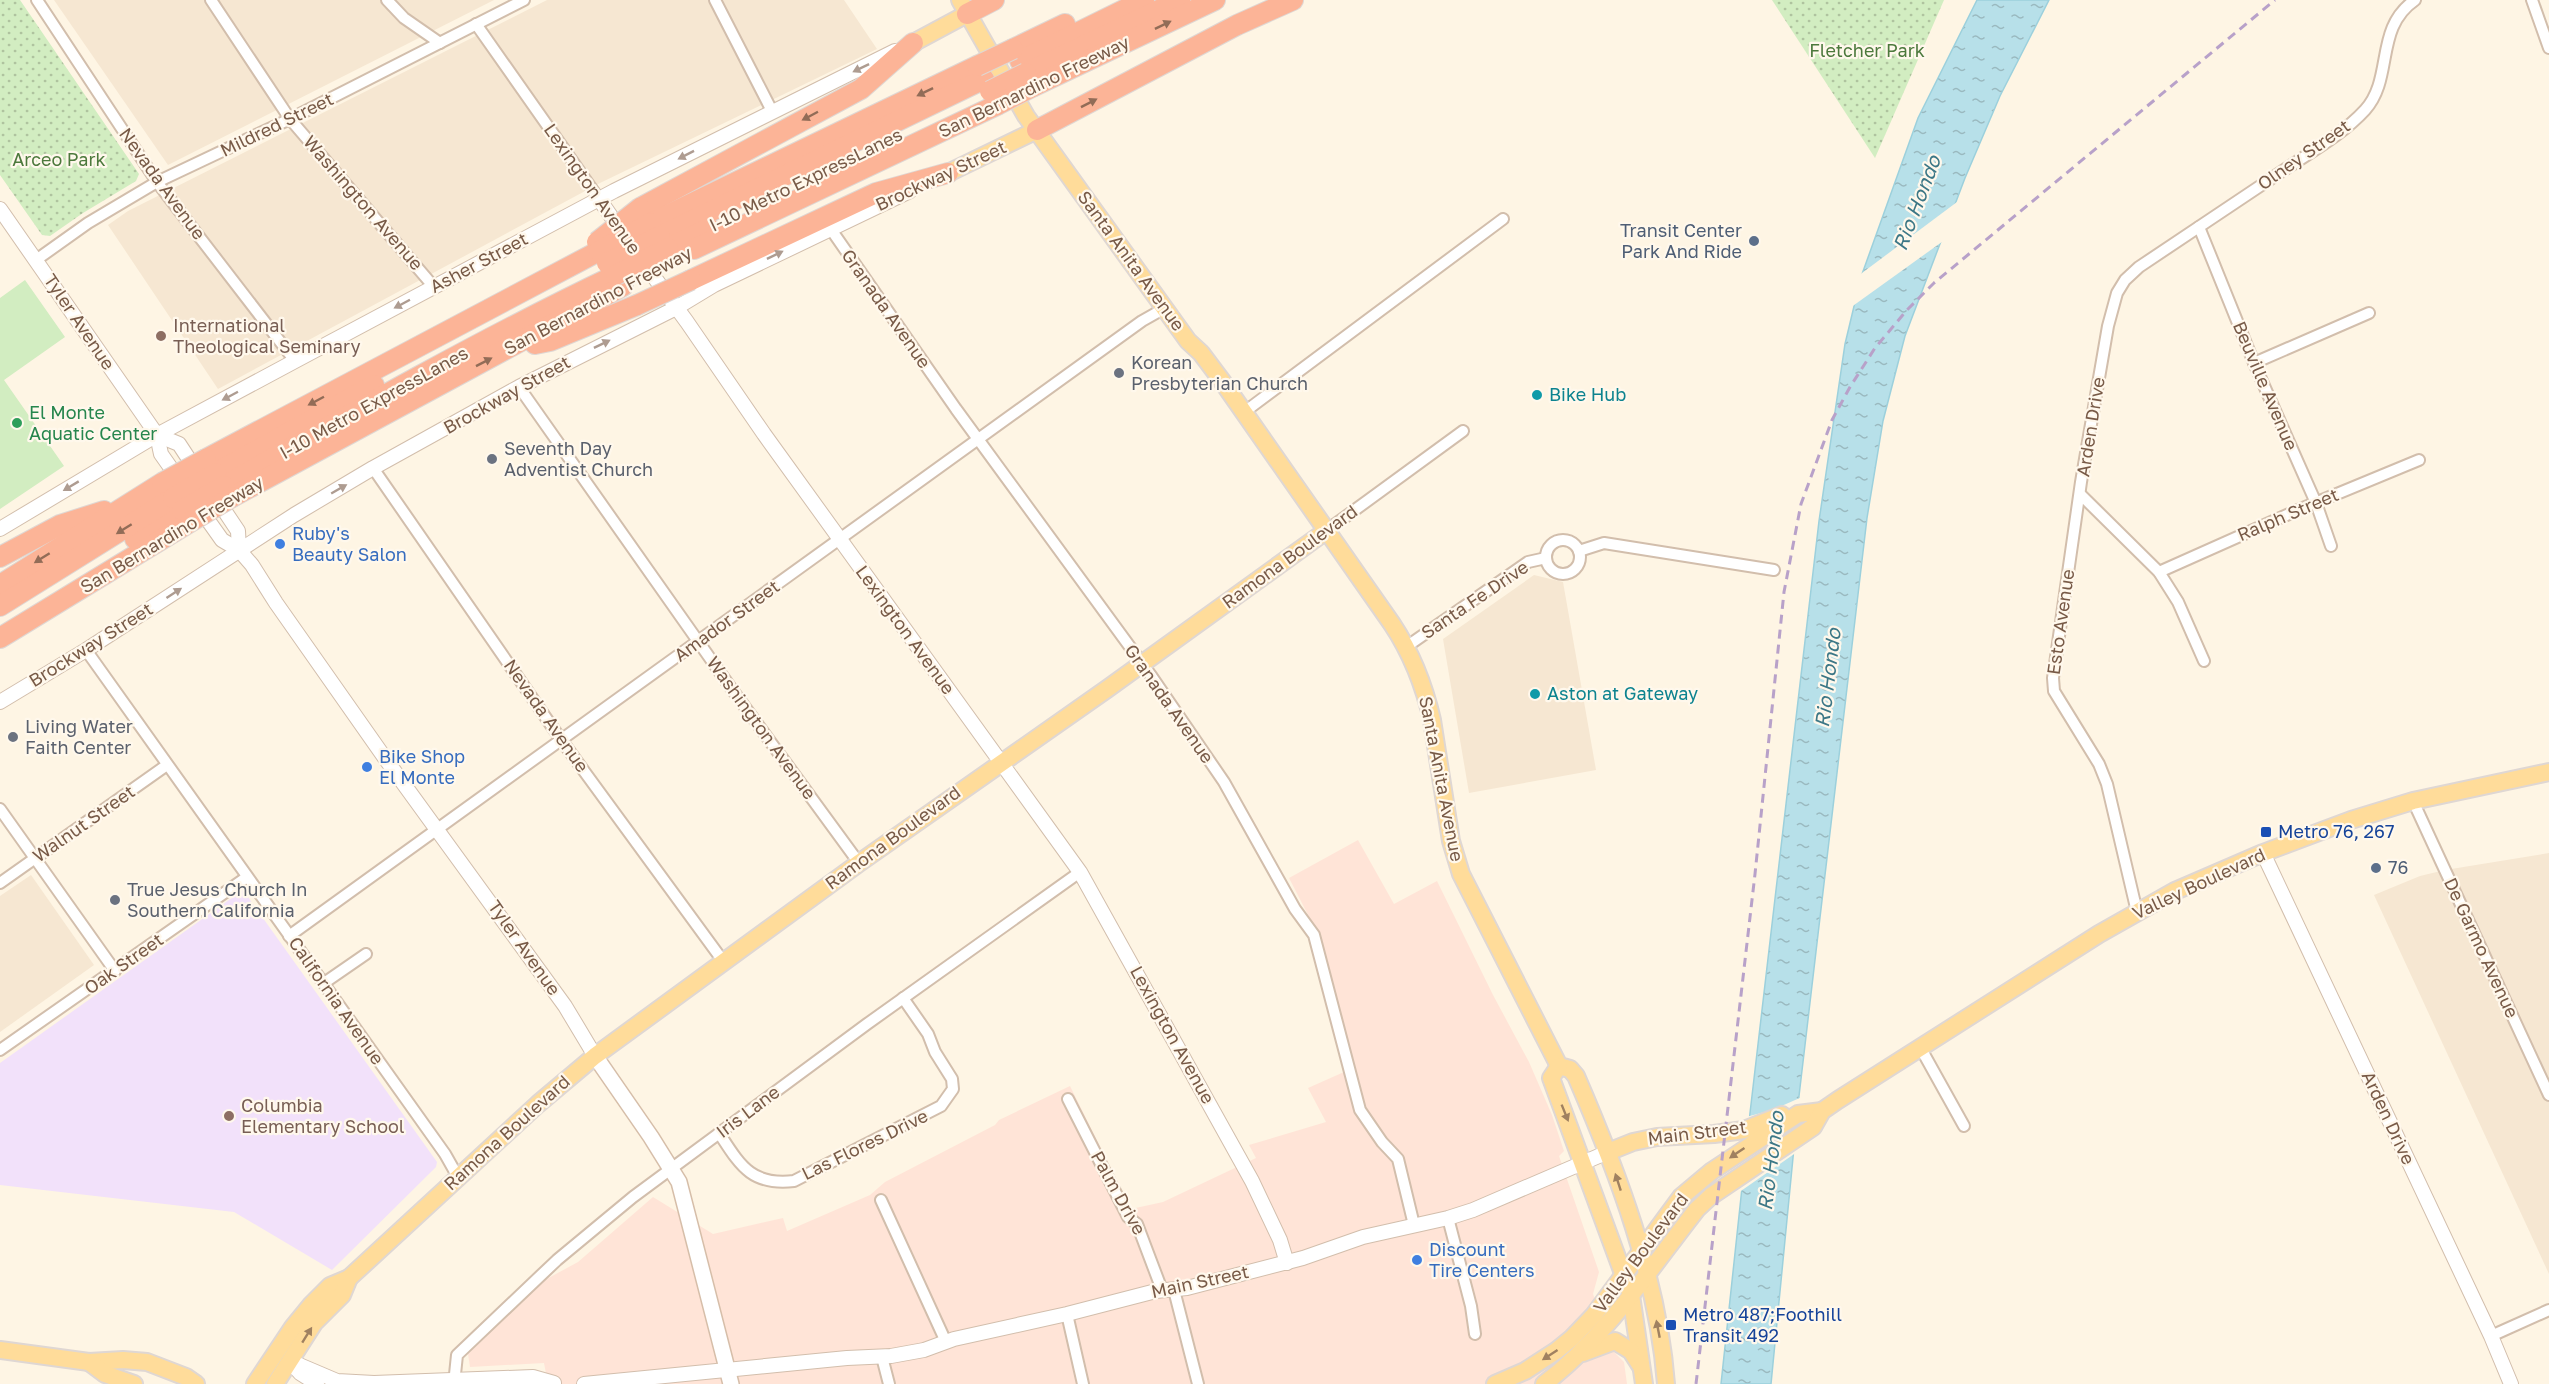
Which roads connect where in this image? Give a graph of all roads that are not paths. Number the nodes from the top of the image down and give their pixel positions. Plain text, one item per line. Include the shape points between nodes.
1 (37, 0) edge
2 (211, 0) edge
3 (387, 0) edge
4 (524, 0) edge
5 (715, 0) edge
6 (994, 0) edge
7 (1116, 0) edge
8 (1144, 0) edge
9 (1180, 0) edge
10 (1215, 0) edge
11 (1293, 0) edge
12 (2415, 0) edge
13 (2532, 0) edge
14 (507, 4) edge
15 (963, 7) edge
16 (476, 24) junction
17 (440, 43) junction
18 (914, 43) junction
19 (2549, 48) edge
20 (1023, 67) junction
21 (987, 85) junction
22 (772, 111) junction
23 (290, 119) junction
24 (1037, 130) junction
25 (948, 173) junction
26 (157, 182) junction
27 (599, 199) junction
28 (0, 209) edge
29 (1503, 219) dead end
30 (2199, 227) junction
31 (830, 228) junction
32 (659, 235) junction
33 (36, 260) junction
34 (605, 263) junction
35 (2139, 267) joint
36 (434, 287) junction
37 (676, 308) junction
38 (1165, 308) junction
39 (2369, 313) dead end
40 (509, 349) junction
41 (295, 361) junction
42 (2254, 363) junction
43 (519, 387) junction
44 (1243, 413) junction
45 (1463, 431) dead end
46 (157, 435) junction
47 (977, 438) junction
48 (2419, 460) dead end
49 (374, 468) junction
50 (219, 479) junction
51 (2080, 494) junction
52 (177, 503) junction
53 (2316, 503) junction
54 (127, 505) junction
55 (0, 529) edge
56 (1326, 531) junction
57 (839, 540) junction
58 (2331, 546) dead end
59 (238, 550) junction
60 (1579, 551) junction
61 (0, 556) edge
62 (1546, 558) junction
63 (1774, 570) dead end
64 (2159, 572) junction
65 (0, 585) edge
66 (0, 606) edge
67 (0, 622) edge
68 (0, 638) edge
69 (697, 642) junction
70 (1406, 647) junction
71 (86, 650) junction
72 (2204, 661) dead end
73 (1142, 664) junction
74 (0, 702) edge
75 (562, 741) junction
76 (1001, 762) junction
77 (167, 765) junction
78 (2549, 772) edge
79 (2413, 801) junction
80 (0, 808) edge
81 (438, 830) junction
82 (2263, 853) junction
83 (35, 858) junction
84 (859, 862) junction
85 (1080, 872) junction
86 (247, 877) junction
87 (0, 883) edge
88 (2137, 912) junction
89 (289, 936) junction
90 (366, 954) dead end
91 (723, 961) junction
92 (115, 971) junction
93 (324, 983) junction
94 (903, 998) junction
95 (1920, 1047) junction
96 (0, 1050) edge
97 (595, 1056) junction
98 (1559, 1066) junction
99 (2549, 1095) edge
100 (1068, 1099) dead end
101 (1822, 1112) junction
102 (1798, 1114) junction
103 (1964, 1126) dead end
104 (719, 1133) junction
105 (1608, 1152) junction
106 (1584, 1163) junction
107 (672, 1167) junction
108 (458, 1177) junction
109 (881, 1200) dead end
110 (1448, 1218) junction
111 (1414, 1225) junction
112 (1640, 1251) junction
113 (1287, 1263) junction
114 (1623, 1274) junction
115 (1647, 1274) junction
116 (349, 1278) junction
117 (1168, 1290) junction
118 (1631, 1295) junction
119 (2549, 1310) edge
120 (1067, 1314) junction
121 (1475, 1334) dead end
122 (2492, 1336) junction
123 (946, 1342) junction
124 (0, 1350) edge
125 (1579, 1354) junction
126 (882, 1357) junction
127 (290, 1361) junction
128 (89, 1362) junction
129 (1643, 1377) edge
130 (729, 1378) edge
131 (454, 1381) edge
132 (134, 1384) edge
133 (196, 1384) edge
134 (255, 1384) edge
135 (275, 1384) edge
136 (317, 1384) edge
137 (555, 1384) edge
138 (584, 1384) edge
139 (889, 1384) edge
140 (1083, 1384) edge
141 (1198, 1384) edge
142 (1495, 1384) edge
143 (1544, 1384) edge
144 (1666, 1384) edge
145 (2511, 1384) edge

1 - 26 street, Nevada Avenue
2 - 23 street, Washington Avenue
3 - 17 street via 404,18
4 - 14 street, Mildred Street
5 - 22 street
6 - 15 highway
7 - 20 highway, San Bernardino Freeway
8 - 20 highway
9 - 20 highway
20 -> 10 highway, San Bernardino Freeway
24 -> 11 highway via 1237,25
12 - 30 street, Olney Street via 2390,31 2375,96 2366,110 2326,142
13 - 19 street
14 - 16 street, Mildred Street
15 - 18 main road, Asher Street
15 - 24 main road, Santa Anita Avenue
16 - 17 street, Mildred Street
16 - 27 street, Lexington Avenue
17 - 23 street, Mildred Street
18 -> 22 street, Asher Street
18 -> 32 highway via 861,89
20 - 21 highway, San Bernardino Freeway, bridge
20 - 21 highway, San Bernardino Freeway, bridge
21 -> 32 highway, San Bernardino Freeway
21 - 32 highway, San Bernardino Freeway
22 -> 27 street, Asher Street
23 - 26 street, Mildred Street
23 - 36 street, Washington Avenue
24 - 25 main road, Brockway Street
24 - 38 main road, Santa Anita Avenue
25 - 31 street, Brockway Street
25 - 40 highway, bridge via 876,193 637,305 550,341
26 - 33 street, Mildred Street
26 - 41 street, Nevada Avenue
27 - 36 street, Asher Street
27 - 37 street, Lexington Avenue
28 - 33 street, Tyler Avenue
29 - 44 street
30 - 35 street, Olney Street
30 - 42 street, Beuville Avenue
37 -> 31 street, Brockway Street
31 - 47 street, Granada Avenue
32 - 34 highway, San Bernardino Freeway, bridge
32 - 34 highway, San Bernardino Freeway
33 - 46 street, Tyler Avenue
34 - 40 highway, San Bernardino Freeway
34 -> 50 highway, San Bernardino Freeway
34 - 50 highway, I-10 Metro ExpressLanes via 551,307
35 - 51 street, Arden Drive via 2125,280 2111,310
36 -> 41 street, Asher Street
43 -> 37 street, Brockway Street
37 - 57 street, Lexington Avenue
38 - 44 main road, Santa Anita Avenue
38 - 47 street, Amador Street
39 - 42 street
50 -> 40 highway, San Bernardino Freeway
41 -> 46 street, Asher Street
42 - 53 street, Beuville Avenue
43 - 49 street, Brockway Street
43 - 69 street, Washington Avenue
44 - 56 main road, Santa Anita Avenue
45 - 56 street, Ramona Boulevard
46 -> 55 street, Asher Street
46 - 59 street, Tyler Avenue via 161,454 222,540
46 - 59 street, Tyler Avenue via 179,444 238,531
47 - 57 street, Amador Street
47 - 73 street, Granada Avenue
48 - 53 street, Ralph Street
59 -> 49 street, Brockway Street
49 - 75 street, Nevada Avenue
50 - 52 highway, San Bernardino Freeway, bridge
50 - 52 highway, San Bernardino Freeway, bridge
51 - 64 street, Arden Drive
51 - 88 street, Esto Avenue via 2053,665 2054,691 2107,784
52 - 54 highway, San Bernardino Freeway
52 -> 66 highway
52 - 67 highway
52 - 68 highway, San Bernardino Freeway
53 - 58 street, Beuville Avenue
53 - 64 street, Ralph Street
54 - 61 highway via 60,525
54 -> 65 highway, San Bernardino Freeway
56 - 70 main road, Santa Anita Avenue
56 - 73 main road, Ramona Boulevard
57 - 69 street, Amador Street
57 - 76 street, Lexington Avenue
71 -> 59 street, Brockway Street
59 - 81 street, Tyler Avenue
60 - 62 street via 1562,540 1549,548
60 - 62 street via 1577,566 1564,573 1554,571
60 - 63 street via 1604,543
62 - 70 street, Santa Fe Drive via 1528,562
64 - 72 street, Arden Drive via 2178,602
69 - 75 street, Amador Street
69 - 84 street, Washington Avenue
70 - 98 main road, Santa Anita Avenue via 1428,700 1451,841 1461,874
71 - 74 street, Brockway Street
71 - 77 street, California Avenue
73 - 76 main road, Ramona Boulevard
73 - 111 street, Granada Avenue via 1224,782 1295,909 1314,935 1360,1110 1398,1159
75 - 81 street, Amador Street
75 - 91 street, Nevada Avenue
76 - 84 main road, Ramona Boulevard
76 - 85 street, Lexington Avenue
77 - 83 street, Walnut Street
77 - 86 street, California Avenue
78 - 79 main road, Valley Boulevard
79 - 82 main road, Valley Boulevard
79 - 99 street, De Garmo Avenue
80 - 83 street
81 - 89 street, Amador Street
81 - 97 street, Tyler Avenue via 565,1006
82 - 88 main road, Valley Boulevard
82 - 122 street, Arden Drive
83 - 87 street, Walnut Street
83 - 92 street
84 - 91 main road, Ramona Boulevard
85 - 94 street, Iris Lane
85 - 113 street, Lexington Avenue via 1262,1200
86 - 89 street, California Avenue
86 - 92 street, Oak Street
88 - 95 main road, Valley Boulevard
89 - 93 street, California Avenue
90 - 93 street
91 - 97 main road, Ramona Boulevard
92 - 96 street, Oak Street
93 - 108 street, California Avenue
94 - 104 street, Iris Lane
94 - 104 street, Las Flores Drive via 952,1079 953,1089 941,1106 810,1174 786,1182 752,1175
95 - 101 main road, Valley Boulevard
95 - 103 street
97 - 107 main road, Tyler Avenue
97 - 108 main road, Ramona Boulevard
98 - 105 main road, Santa Anita Avenue via 1576,1076
98 -> 106 main road via 1551,1078
100 - 117 street, Palm Drive via 1128,1216 1137,1224
101 - 102 main road, Valley Boulevard
101 - 115 main road, Valley Boulevard via 1813,1128 1696,1209
102 - 105 main road, Main Street via 1786,1113 1744,1130 1657,1137
102 -> 112 main road, Valley Boulevard via 1712,1171 1681,1197
104 - 107 street, Iris Lane
105 - 106 street, Main Street
112 -> 105 main road, Santa Anita Avenue
106 - 110 street, Main Street
106 - 114 main road
107 - 130 main road, Tyler Avenue via 683,1192
107 - 131 street, Iris Lane via 558,1260 457,1354
108 - 116 main road, Ramona Boulevard
109 - 123 street
110 - 111 street, Main Street
110 - 121 street
111 - 113 street, Main Street
112 - 114 main road, Valley Boulevard
112 - 115 main road, Santa Anita Avenue
113 - 117 street, Main Street
114 - 118 main road
114 -> 142 main road, Valley Boulevard via 1594,1316 1572,1338 1525,1371
115 - 118 main road, Valley Boulevard
144 -> 115 main road, Santa Anita Avenue
127 -> 116 main road, Ramona Boulevard via 314,1323 342,1295
116 - 134 main road, Ramona Boulevard via 330,1286 311,1305
117 - 120 street, Main Street
117 - 141 street, Palm Drive
118 - 125 main road, Valley Boulevard
118 - 129 main road
119 - 122 street
120 - 123 street, Main Street
120 - 140 street
122 - 145 street, Arden Drive
123 - 126 street, Main Street
124 - 128 main road
125 - 129 main road via 1616,1341 1631,1351
125 - 143 main road, Valley Boulevard
126 - 130 street, Main Street via 857,1357
126 - 139 street
127 - 131 street via 338,1381
127 - 135 main road, Ramona Boulevard
127 - 136 street
128 - 132 main road via 105,1374
128 - 133 main road via 147,1362
130 - 138 street, Main Street
131 - 137 street via 532,1377

